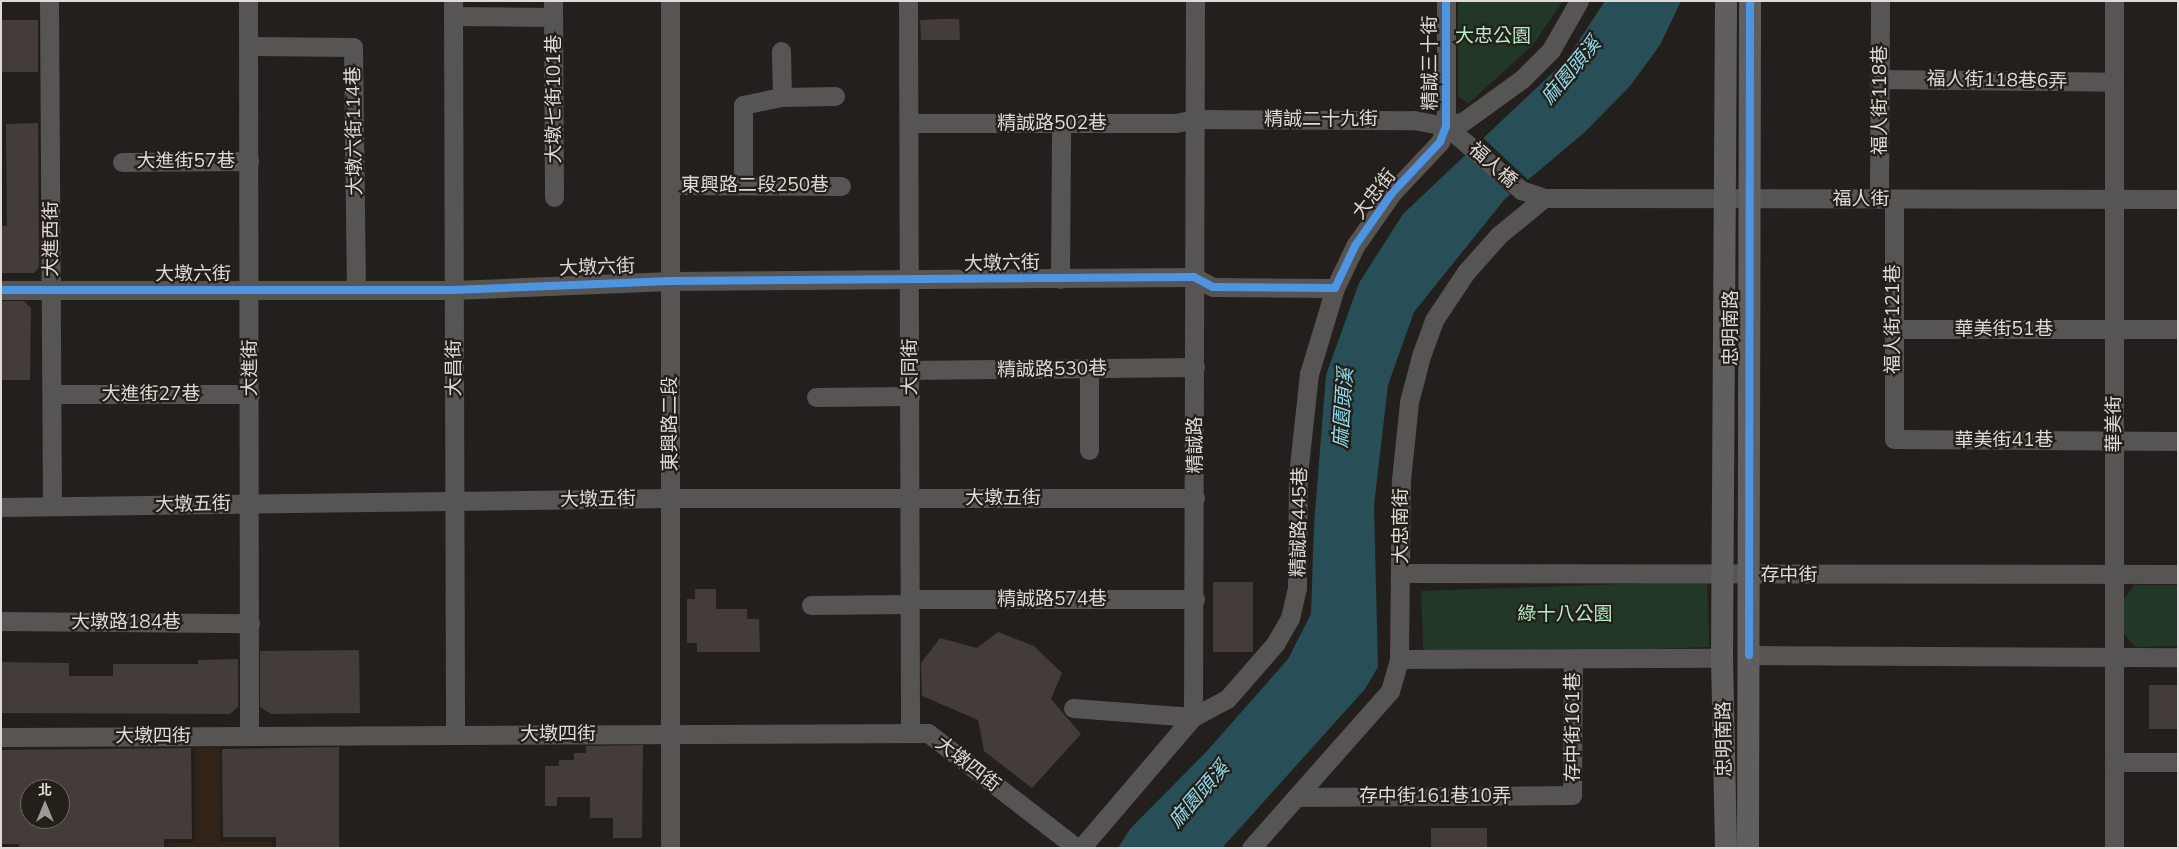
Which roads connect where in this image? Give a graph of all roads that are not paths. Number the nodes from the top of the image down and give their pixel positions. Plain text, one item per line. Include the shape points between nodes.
1 (49, 1) edge
2 (248, 1) edge
3 (670, 1) edge
4 (908, 1) edge
5 (1195, 1) edge
6 (1446, 1) edge
7 (1579, 1) edge
8 (1726, 1) edge
9 (1750, 1) edge
10 (1880, 1) edge
11 (2114, 1) edge
12 (453, 9) edge
13 (553, 9) edge
14 (248, 46) junction
15 (781, 51) dead end
16 (1880, 79) junction
17 (2114, 82) junction
18 (835, 96) dead end
19 (782, 98) junction
20 (1195, 118) junction
21 (1061, 122) junction
22 (909, 123) junction
23 (1446, 126) junction
24 (249, 161) junction
25 (122, 162) dead end
26 (670, 185) junction
27 (743, 185) junction
28 (841, 186) dead end
29 (554, 197) dead end
30 (1544, 198) junction
31 (1737, 199) junction
32 (1887, 199) junction
33 (2114, 199) junction
34 (2178, 199) edge
35 (1194, 277) junction
36 (1060, 279) junction
37 (670, 281) junction
38 (909, 281) junction
39 (1335, 288) junction
40 (1, 290) edge
41 (51, 290) junction
42 (249, 290) junction
43 (356, 290) junction
44 (454, 290) junction
45 (1893, 329) junction
46 (2114, 329) junction
47 (2178, 329) edge
48 (1195, 367) junction
49 (1089, 368) junction
50 (909, 370) junction
51 (52, 394) junction
52 (250, 394) junction
53 (910, 396) junction
54 (816, 397) dead end
55 (1894, 439) joint
56 (2114, 440) junction
57 (2178, 441) edge
58 (1089, 450) dead end
59 (670, 498) junction
60 (910, 498) junction
61 (1195, 498) junction
62 (455, 500) junction
63 (250, 503) junction
64 (1, 506) edge
65 (52, 506) junction
66 (1401, 573) junction
67 (1722, 574) junction
68 (2114, 574) junction
69 (2178, 574) edge
70 (1748, 575) junction
71 (1195, 599) junction
72 (910, 602) junction
73 (811, 605) dead end
74 (1, 621) edge
75 (250, 622) junction
76 (1749, 655) junction
77 (2114, 657) junction
78 (2178, 657) edge
79 (1722, 658) junction
80 (1399, 659) junction
81 (1573, 659) junction
82 (1073, 708) dead end
83 (1193, 717) junction
84 (910, 733) junction
85 (455, 734) junction
86 (670, 734) junction
87 (249, 735) junction
88 (1, 737) edge
89 (2114, 762) junction
90 (2178, 762) edge
91 (1572, 795) joint
92 (1297, 797) junction
93 (1737, 845) edge
94 (670, 848) edge
95 (1077, 848) edge
96 (1081, 848) edge
97 (1251, 848) edge
98 (2114, 848) edge

1 - 41 street, 大進西街
2 - 14 street, 大進街
3 - 26 street, 東興路二段
4 - 22 street, 大同街
5 - 20 street, 精誠路
6 - 23 street, 精誠三十街
7 - 23 street via 1551,50 1522,78 1464,121
8 - 31 main road, 忠明南路
9 - 31 main road, 忠明南路
10 - 16 street, 福人街118巷
11 - 17 street, 華美街
12 - 13 street
12 - 44 street, 大昌街
13 - 29 street, 大墩七街101巷
14 - 24 street, 大進街
14 - 43 street, 大墩六街114巷 via 353,47
15 - 19 street
16 - 17 street, 福人街118巷6弄
16 - 32 street, 福人街118巷
17 - 33 street, 華美街
18 - 19 street
19 - 27 street via 743,105
20 - 21 street, 精誠路502巷 via 1176,123
20 - 23 street, 精誠二十九街 via 1414,120
20 - 35 street, 精誠路
21 - 22 street, 精誠路502巷
21 - 36 street
22 - 38 street, 大同街
23 - 30 street, 福人橋 via 1521,190
23 - 39 street, 大忠街 via 1440,142 1392,193 1355,246
24 - 25 street, 大進街57巷
24 - 42 street, 大進街
26 - 27 street, 東興路二段250巷
26 - 37 street, 東興路二段
27 - 28 street, 東興路二段250巷
30 - 31 street, 福人街
30 - 66 street, 大忠南街 via 1499,235 1466,272 1434,320 1409,402 1401,480
31 - 32 street, 福人街
31 - 67 main road, 忠明南路
31 - 70 main road, 忠明南路
32 - 33 street, 福人街
32 - 45 street, 福人街121巷
33 - 34 street, 福人街
33 - 46 street, 華美街
35 - 36 street, 大墩六街
35 - 39 street via 1213,286
35 - 48 street, 精誠路
36 - 38 street, 大墩六街
37 - 38 street, 大墩六街
37 - 44 street, 大墩六街
37 - 59 street, 東興路二段
38 - 50 street, 大同街
39 - 83 street, 精誠路445巷 via 1305,391 1298,474 1297,588 1290,618 1275,644 1227,698
40 - 41 street, 大墩六街
41 - 42 street, 大墩六街
41 - 51 street, 大進西街
42 - 43 street, 大墩六街
42 - 52 street, 大進街
43 - 44 street, 大墩六街
44 - 62 street, 大昌街
45 - 46 street, 華美街51巷
45 - 55 street, 福人街121巷
46 - 47 street, 華美街51巷
46 - 56 street, 華美街
48 - 49 street, 精誠路530巷
48 - 61 street, 精誠路
49 - 50 street, 精誠路530巷
49 - 58 street
50 - 53 street, 大同街
51 - 52 street, 大進街27巷
51 - 65 street, 大進西街
52 - 63 street, 大進街
53 - 54 street
53 - 60 street, 大同街
55 - 56 street, 華美街41巷
56 - 57 street, 華美街41巷
56 - 68 street, 華美街
59 - 60 street, 大墩五街
59 - 62 street, 大墩五街
59 - 86 street, 東興路二段
60 - 61 street, 大墩五街
60 - 72 street, 大同街
61 - 71 street, 精誠路
62 - 63 street, 大墩五街
62 - 85 street, 大昌街
63 - 65 street, 大墩五街
63 - 75 street, 大進街
64 - 65 street, 大墩五街
66 - 67 street, 存中街
66 - 80 street, 大忠南街
67 - 70 street, 存中街
67 - 79 main road, 忠明南路
68 - 69 street, 存中街
68 - 70 street, 存中街
68 - 77 street, 華美街
70 - 76 main road, 忠明南路
71 - 72 street, 精誠路574巷
71 - 83 street, 精誠路
72 - 73 street, 精誠路574巷
72 - 84 street, 大同街
74 - 75 street, 大墩路184巷
75 - 87 street, 大進街
76 - 77 street
76 - 93 main road, 忠明南路
77 - 78 street
77 - 89 street, 華美街
79 - 81 street
79 - 93 main road, 忠明南路
80 - 81 street
80 - 92 street, 大忠南街 via 1390,691
81 - 91 street, 存中街161巷
82 - 83 street
83 - 96 street
84 - 86 street, 大墩四街
84 - 95 street, 大墩四街 via 928,733
85 - 86 street, 大墩四街
85 - 87 street, 大墩四街
86 - 94 street, 東興路二段
87 - 88 street, 大墩四街
89 - 90 street
89 - 98 street, 華美街
91 - 92 street, 存中街161巷10弄
92 - 97 street, 大忠南街

